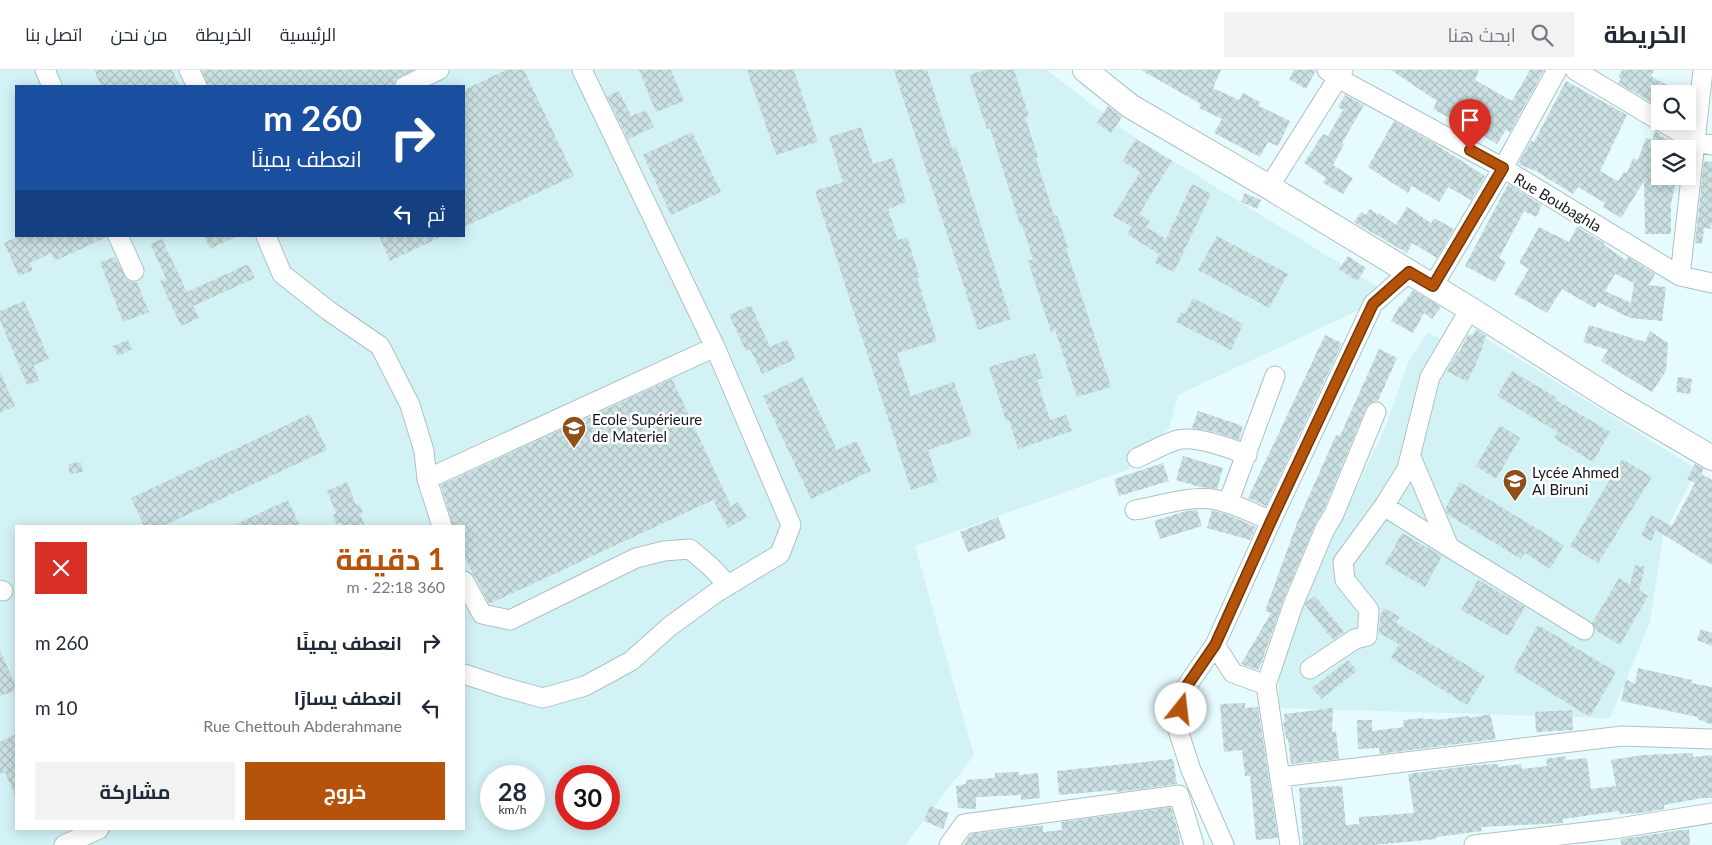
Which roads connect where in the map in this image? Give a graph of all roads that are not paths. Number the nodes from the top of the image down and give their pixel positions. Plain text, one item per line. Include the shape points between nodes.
1 (45, 70) edge
2 (189, 70) edge
3 (440, 70) edge
4 (582, 70) edge
5 (1085, 70) edge
6 (1557, 70) edge
7 (1575, 70) edge
8 (1704, 70) edge
9 (1336, 73) edge
10 (52, 85) edge
11 (196, 85) edge
12 (407, 85) edge
13 (1651, 116) edge
14 (1677, 130) edge
15 (1704, 144) edge
16 (1503, 168) junction
17 (1269, 187) junction
18 (118, 237) edge
19 (266, 237) edge
20 (134, 271) dead end
21 (1409, 272) junction
22 (1680, 276) junction
23 (1712, 283) edge
24 (1433, 286) junction
25 (1470, 309) junction
26 (715, 347) junction
27 (1275, 376) dead end
28 (1376, 412) dead end
29 (1247, 455) junction
30 (1411, 457) junction
31 (1137, 458) dead end
32 (1712, 458) edge
33 (427, 479) junction
34 (1228, 503) junction
35 (1384, 506) junction
36 (1134, 510) dead end
37 (1271, 521) junction
38 (442, 525) edge
39 (1449, 547) junction
40 (465, 583) edge
41 (728, 585) junction
42 (1584, 630) dead end
43 (1215, 645) junction
44 (1310, 669) dead end
45 (465, 674) edge
46 (1266, 686) junction
47 (1712, 739) edge
48 (1280, 777) junction
49 (1712, 813) edge
50 (97, 830) edge
51 (1613, 837) edge
52 (64, 845) edge
53 (949, 845) edge
54 (1194, 845) edge
55 (1224, 845) edge
56 (1290, 845) edge
57 (1474, 845) edge

1 - 10 street
2 - 11 street
3 - 12 street
4 - 26 street
5 - 17 main road via 1130,106
6 - 16 street
7 - 13 street
8 - 15 street
9 - 16 street, Rue Boubaghla
9 - 17 street
14 - 15 street
15 - 22 street
16 - 22 street, Rue Boubaghla
16 - 24 street
17 - 21 main road
18 - 20 street
19 - 33 street via 282,274 380,346 410,405 424,450
21 - 24 main road
21 - 37 street via 1373,304
22 - 23 street, Rue Boubaghla
24 - 25 main road
25 - 30 street via 1430,377
25 - 32 main road
26 - 33 street
26 - 41 street via 790,525 780,554
27 - 29 street
28 - 46 street via 1293,605
29 - 31 street via 1195,439 1178,439
29 - 34 street
30 - 35 street
30 - 39 street
33 - 38 street
34 - 36 street via 1193,499
34 - 37 street
35 - 39 street
35 - 44 street via 1343,562 1345,580 1369,610 1367,636 1355,639
37 - 43 street
39 - 42 street
40 - 41 street via 482,614 510,620 636,558 664,551 690,549
41 - 45 street via 669,627 630,661 585,686 543,698
43 - 46 street via 1233,673
43 - 55 street via 1184,690 1177,727
46 - 48 street
47 - 48 street via 1622,736
48 - 56 street
49 - 51 street
50 - 52 street
51 - 57 street
53 - 54 street via 964,824 1179,795

